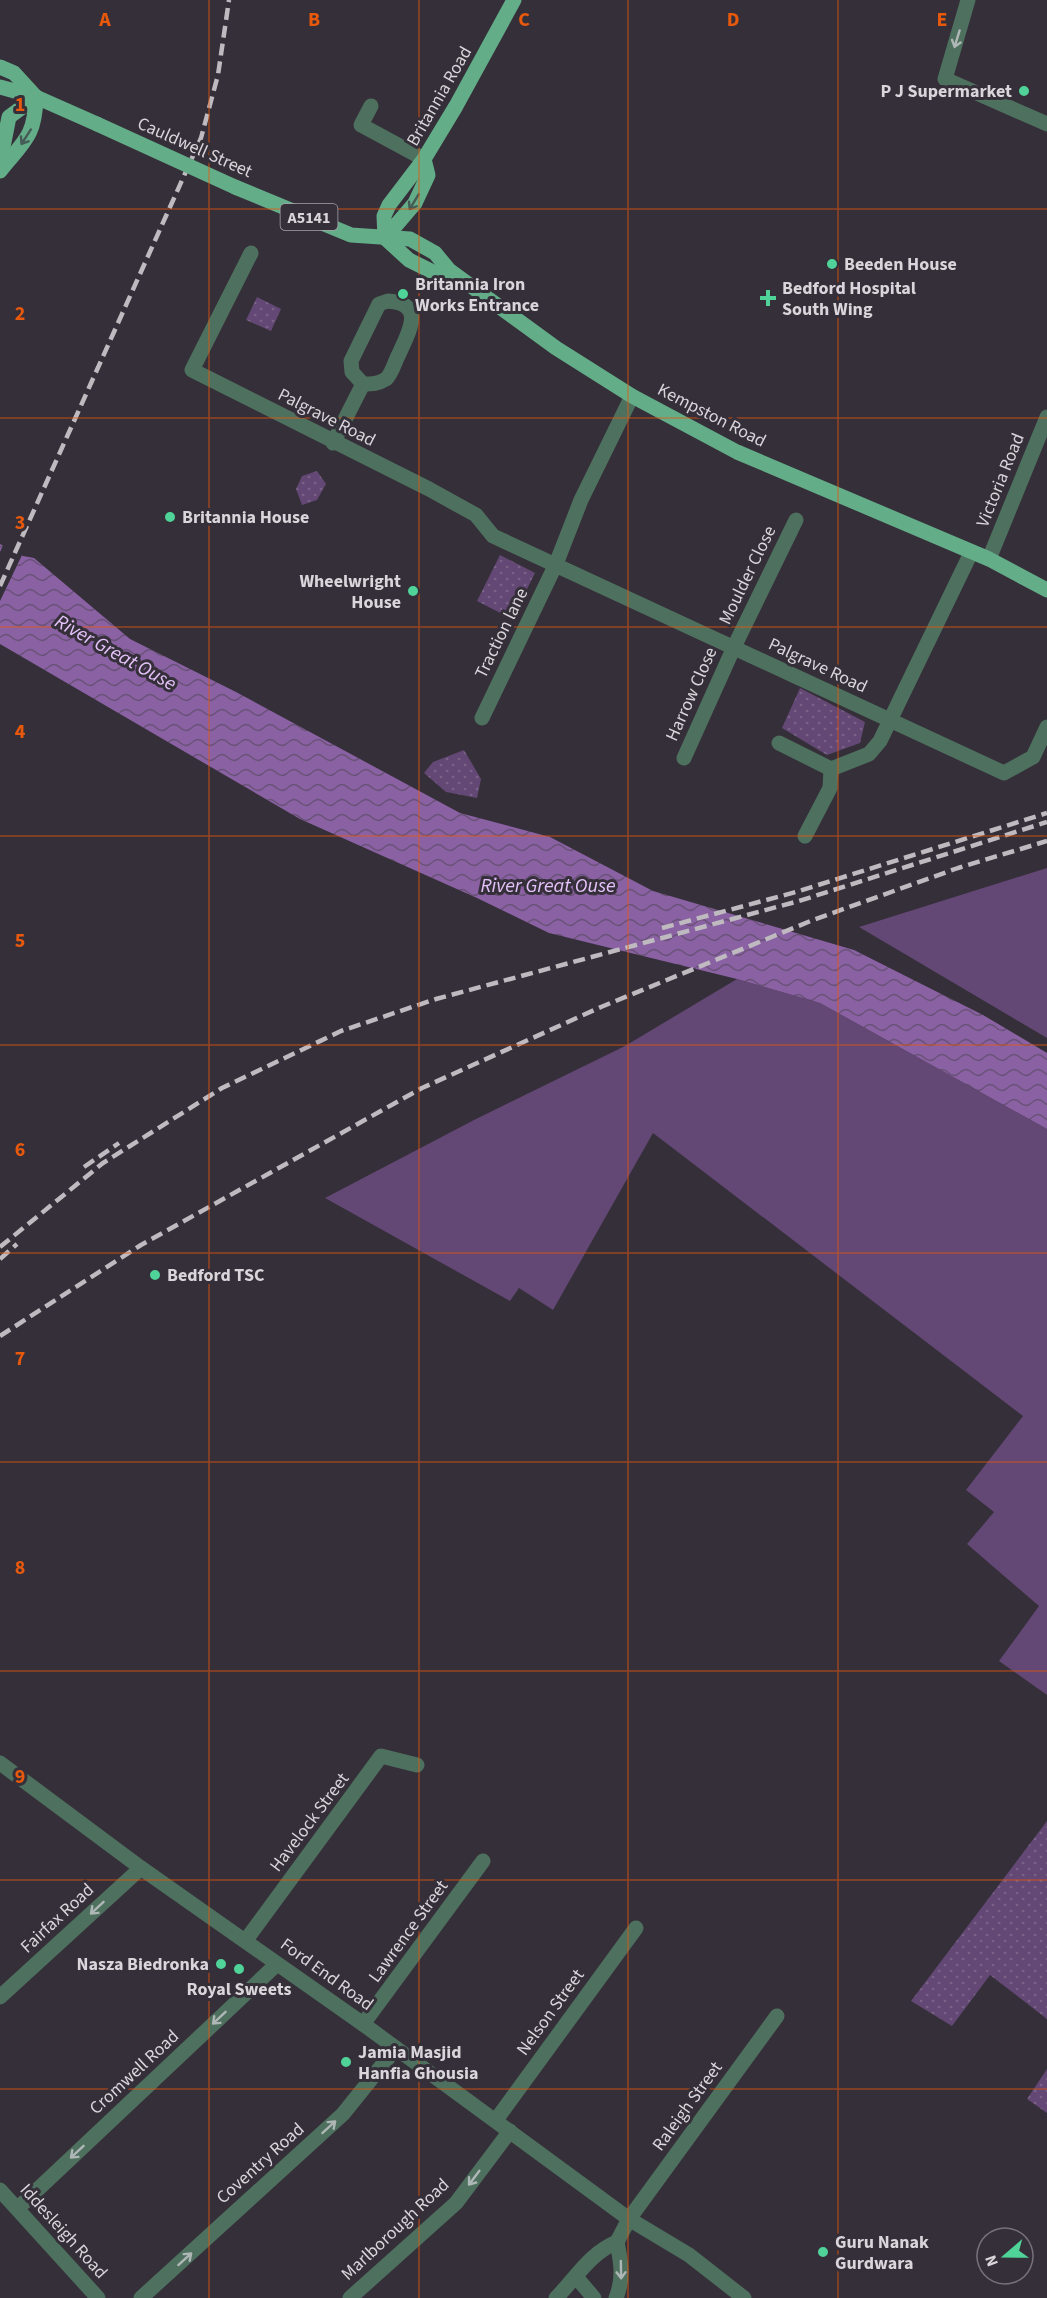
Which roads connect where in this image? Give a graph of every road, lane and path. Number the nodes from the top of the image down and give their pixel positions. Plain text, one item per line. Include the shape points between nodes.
1 (514, 0) edge
2 (968, 0) edge
3 (0, 67) edge
4 (0, 87) edge
5 (36, 97) junction
6 (371, 106) dead end
7 (1046, 120) edge
8 (424, 159) junction
9 (0, 162) edge
10 (0, 171) edge
11 (385, 238) junction
12 (251, 253) dead end
13 (449, 270) joint
14 (363, 384) junction
15 (632, 396) junction
16 (1047, 417) edge
17 (333, 443) junction
18 (796, 520) dead end
19 (968, 559) dead end
20 (989, 559) junction
21 (556, 564) junction
22 (1047, 590) edge
23 (734, 647) junction
24 (482, 718) dead end
25 (891, 722) junction
26 (1047, 727) edge
27 (779, 743) dead end
28 (684, 758) dead end
29 (831, 769) junction
30 (805, 836) dead end
31 (417, 1765) dead end
32 (2, 1768) edge
33 (483, 1861) dead end
34 (141, 1868) junction
35 (636, 1928) dead end
36 (246, 1940) junction
37 (277, 1964) junction
38 (0, 1997) edge
39 (777, 2016) dead end
40 (363, 2024) junction
41 (396, 2048) junction
42 (496, 2120) junction
43 (510, 2131) junction
44 (0, 2190) edge
45 (18, 2208) junction
46 (629, 2219) junction
47 (617, 2241) junction
48 (577, 2278) junction
49 (99, 2298) edge
50 (141, 2298) edge
51 (350, 2298) edge
52 (556, 2298) edge
53 (594, 2298) edge
54 (616, 2298) edge
55 (744, 2298) edge

1 - 8 main road, Britannia Road
2 -> 7 street via 945,79
3 - 5 main road, Cauldwell Street via 14,73
4 - 5 main road
5 - 9 main road via 9,117
5 -> 10 main road via 35,121 28,138
5 - 11 main road, Cauldwell Street / A5141, bridge via 351,235
6 - 8 street via 361,125
8 - 11 main road via 389,205 384,216
8 -> 11 main road, Britannia Road via 428,175 416,203
11 - 13 main road, Cauldwell Street via 410,239 435,253
12 - 17 street, Palgrave Road via 192,370
13 - 15 main road, Kempston Road via 556,348
14 - 14 street via 352,372 351,361 379,304 401,302 410,311 412,323 388,377 376,384
14 - 17 street
15 - 20 main road, Kempston Road via 737,452
15 - 21 street via 581,500
16 - 20 street, Victoria Road
17 - 21 street, Palgrave Road via 476,515 493,536
18 - 23 street, Moulder Close
19 - 25 street
20 - 22 main road, Kempston Road
21 - 23 street, Palgrave Road
21 - 24 street, Traction lane
23 - 25 street, Palgrave Road
23 - 28 street, Harrow Close
25 - 26 street, Palgrave Road via 1004,773 1033,757
25 - 29 street via 869,754
27 - 29 street
29 - 30 street via 830,788
31 - 36 street, Havelock Street via 381,1756
32 - 34 street, Ford End Road
33 - 40 street, Lawrence Street
34 - 36 street, Ford End Road
34 -> 38 street, Fairfax Road
35 - 42 street, Nelson Street
36 - 37 street, Ford End Road
37 - 40 street, Ford End Road
37 -> 45 street, Cromwell Road
39 - 46 street, Raleigh Street
40 - 41 street, Ford End Road
41 - 42 street, Ford End Road
50 -> 41 street, Coventry Road via 342,2114
42 - 43 street, Ford End Road
43 - 46 street, Ford End Road
43 -> 51 street, Marlborough Road via 456,2203
44 - 45 street, Iddesleigh Road
45 - 49 street, Iddesleigh Road
46 - 47 street
46 - 55 street, Ford End Road via 689,2255
47 - 48 street via 588,2260
47 -> 54 street via 622,2266
48 - 52 street
48 - 53 street

